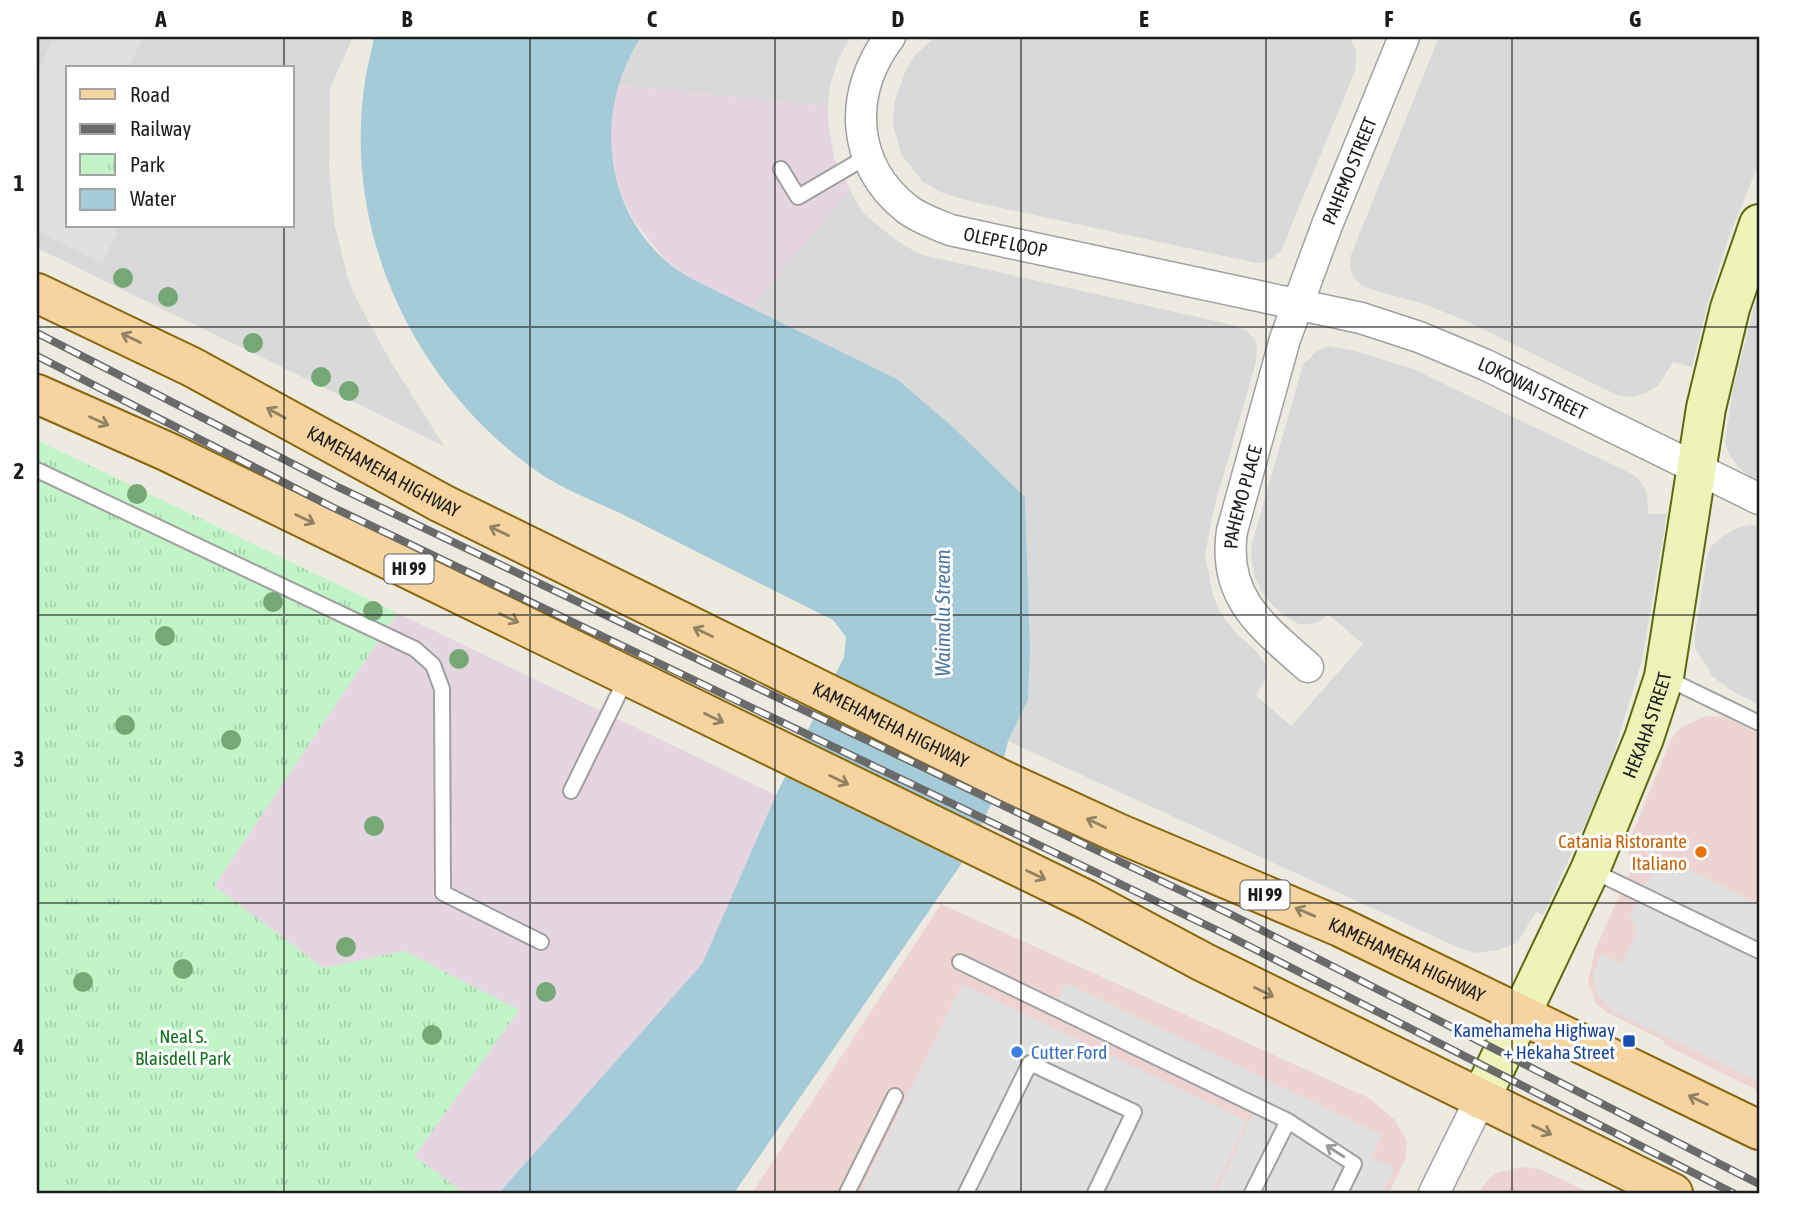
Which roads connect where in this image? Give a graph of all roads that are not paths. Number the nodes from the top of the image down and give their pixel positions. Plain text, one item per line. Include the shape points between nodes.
1 (890, 37) edge
2 (1404, 37) edge
3 (868, 156) junction
4 (781, 169) dead end
5 (1759, 224) edge
6 (37, 293) edge
7 (1297, 304) junction
8 (37, 394) edge
9 (1696, 469) junction
10 (37, 470) edge
11 (1759, 499) edge
12 (1308, 667) dead end
13 (628, 676) junction
14 (1664, 677) junction
15 (1759, 723) edge
16 (571, 791) dead end
17 (1590, 870) junction
18 (541, 942) dead end
19 (1759, 951) edge
20 (960, 962) dead end
21 (1522, 1014) junction
22 (895, 1096) dead end
23 (1480, 1100) junction
24 (1288, 1121) junction
25 (1759, 1130) edge
26 (847, 1193) edge
27 (966, 1193) edge
28 (1095, 1193) edge
29 (1252, 1193) edge
30 (1340, 1193) edge
31 (1434, 1193) edge
32 (1673, 1193) edge

1 - 3 street, OLEPE LOOP via 866,78 862,97 862,138
2 - 7 street, PAHEMO STREET
3 - 4 lane via 798,197
3 - 7 street, OLEPE LOOP via 879,178 901,203 950,230
5 - 9 street, HEKAHA STREET via 1717,353
21 -> 6 main road, KAMEHAMEHA HIGHWAY / HI 99 via 1340,927 1118,834 1005,780 441,503 192,367
7 - 9 street, LOKOWAI STREET via 1361,317 1441,346
7 - 12 street, PAHEMO PLACE via 1229,549 1240,596 1267,630
8 -> 13 main road, HI 99 via 168,452
9 - 11 street, LOKOWAI STREET
9 - 14 street, HEKAHA STREET
10 - 18 lane via 415,649 433,665 442,689 443,893
13 - 16 lane
13 -> 23 main road, HI 99 via 1087,900
14 - 15 lane
14 - 17 street, HEKAHA STREET
17 - 19 lane
17 - 21 street, HEKAHA STREET
20 - 24 lane
21 - 23 street, HEKAHA STREET
25 -> 21 main road, KAMEHAMEHA HIGHWAY / HI 99
22 - 26 lane
23 - 31 street, HEKAHA STREET
23 -> 32 main road, HI 99
24 - 29 lane
30 -> 24 lane via 1354,1164
27 - 28 lane via 1030,1063 1134,1112

